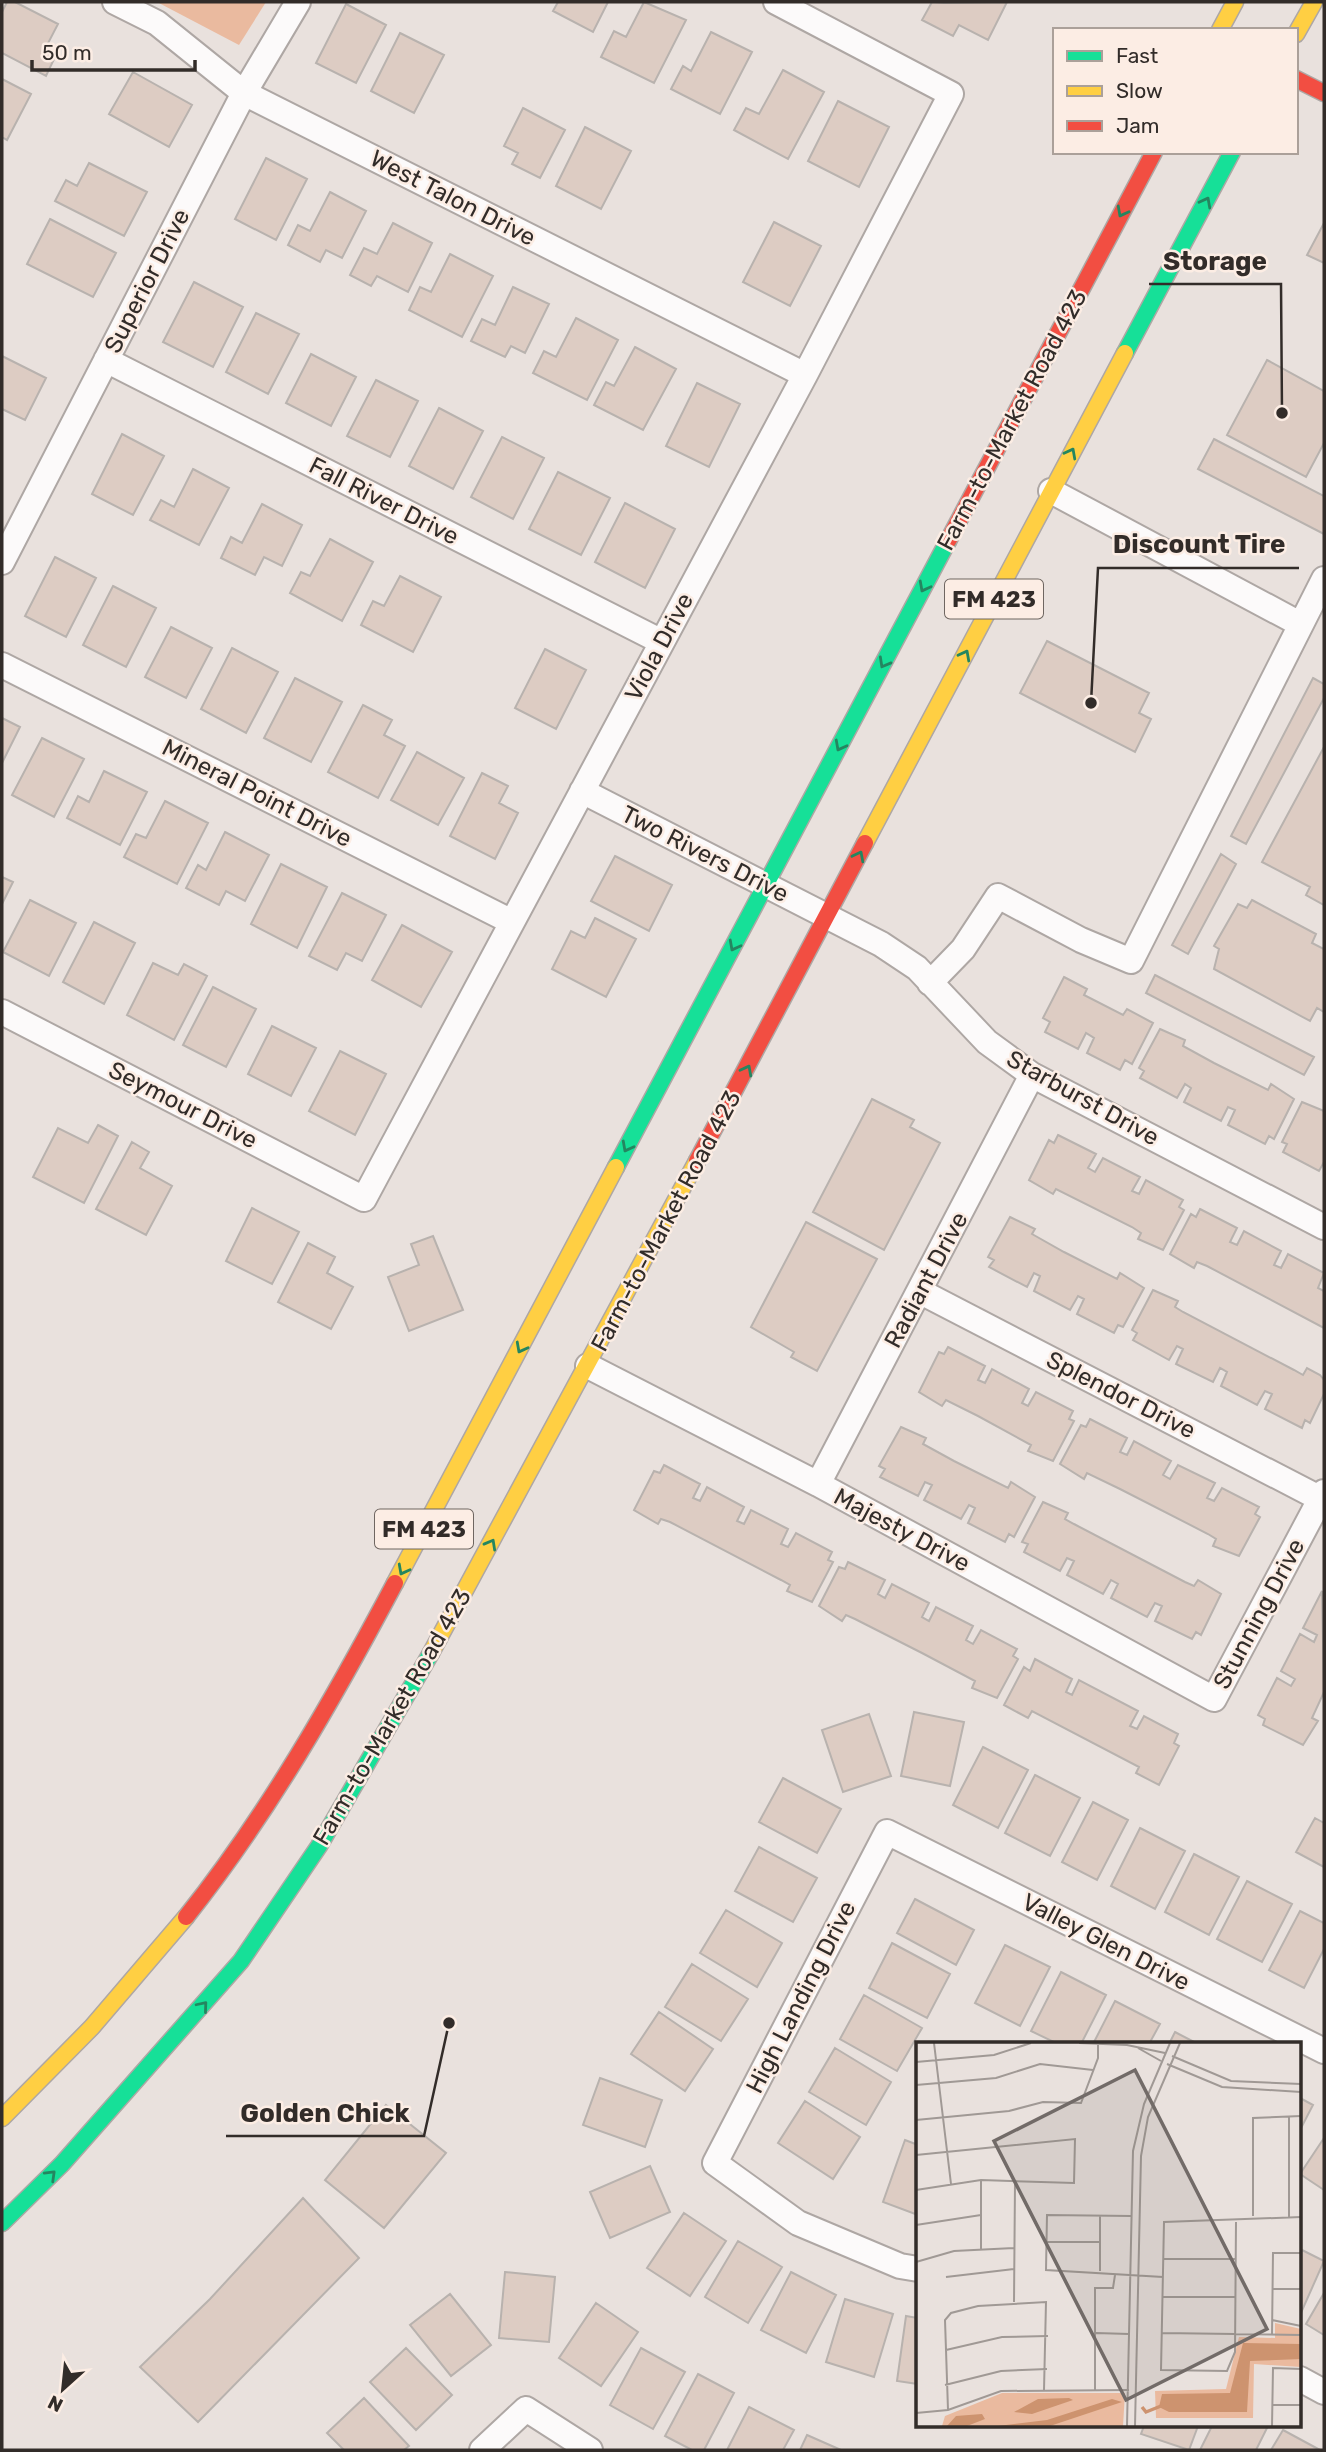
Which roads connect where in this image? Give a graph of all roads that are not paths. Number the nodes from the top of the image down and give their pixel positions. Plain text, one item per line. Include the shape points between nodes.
1 (115, 2) edge
2 (298, 2) edge
3 (776, 2) edge
4 (1235, 2) edge
5 (1310, 8) edge
6 (1221, 28) edge
7 (1298, 30) edge
8 (1298, 80) edge
9 (244, 93) junction
10 (1324, 93) edge
11 (1153, 154) edge
12 (1231, 154) edge
13 (106, 360) junction
14 (805, 375) junction
15 (1051, 491) junction
16 (2, 562) edge
17 (1324, 579) edge
18 (1300, 624) junction
19 (662, 642) junction
20 (2, 665) edge
21 (582, 791) junction
22 (766, 885) junction
23 (828, 917) junction
24 (512, 922) junction
25 (930, 982) junction
26 (2, 1012) edge
27 (1032, 1075) junction
28 (364, 1199) joint
29 (1324, 1227) edge
30 (921, 1292) junction
31 (588, 1366) junction
32 (818, 1484) junction
33 (1322, 1496) edge
34 (1214, 1699) joint
35 (887, 1832) joint
36 (1324, 2051) edge
37 (2, 2118) edge
38 (2, 2223) edge
39 (916, 2269) edge
40 (1302, 2380) edge
41 (1324, 2392) edge
42 (482, 2450) edge
43 (590, 2450) edge

1 - 9 street, West Talon Drive via 157,23
2 - 9 street, Superior Drive
3 - 14 street, Viola Drive via 951,94
4 - 6 main road
5 - 7 main road
8 - 10 main road
9 - 13 street, Superior Drive
9 - 14 street, West Talon Drive
11 -> 22 main road, Farm-to-Market Road 423 / FM 423
15 -> 12 main road, Farm-to-Market Road 423 / FM 423
13 - 16 street, Superior Drive
13 - 19 street, Fall River Drive
14 - 19 street, Viola Drive
15 - 18 street
23 -> 15 main road, Farm-to-Market Road 423 / FM 423
17 - 18 street
18 - 25 street via 1131,961 998,896 963,949
19 - 21 street, Viola Drive
20 - 24 street, Mineral Point Drive
21 - 22 street, Two Rivers Drive
21 - 24 street, Viola Drive
22 - 23 street, Two Rivers Drive
22 -> 37 main road, Farm-to-Market Road 423 / FM 423 via 343,1682 283,1780 176,1928 75,2047
23 - 25 street, Starburst Drive via 881,944
31 -> 23 main road, Farm-to-Market Road 423 / FM 423
24 - 28 street, Viola Drive
25 - 27 street, Starburst Drive via 987,1042
26 - 28 street, Seymour Drive
27 - 29 street, Starburst Drive
27 - 30 street, Radiant Drive
30 - 32 street, Radiant Drive
30 - 33 street, Splendor Drive
31 - 32 street, Majesty Drive
38 -> 31 main road, Farm-to-Market Road 423 / FM 423 via 157,2060 249,1949 319,1846 398,1713
32 - 34 street, Majesty Drive
33 - 34 street, Stunning Drive
35 - 36 street, Valley Glen Drive
35 - 39 street, High Landing Drive via 715,2163 798,2223
40 - 41 street
42 - 43 street via 526,2409

